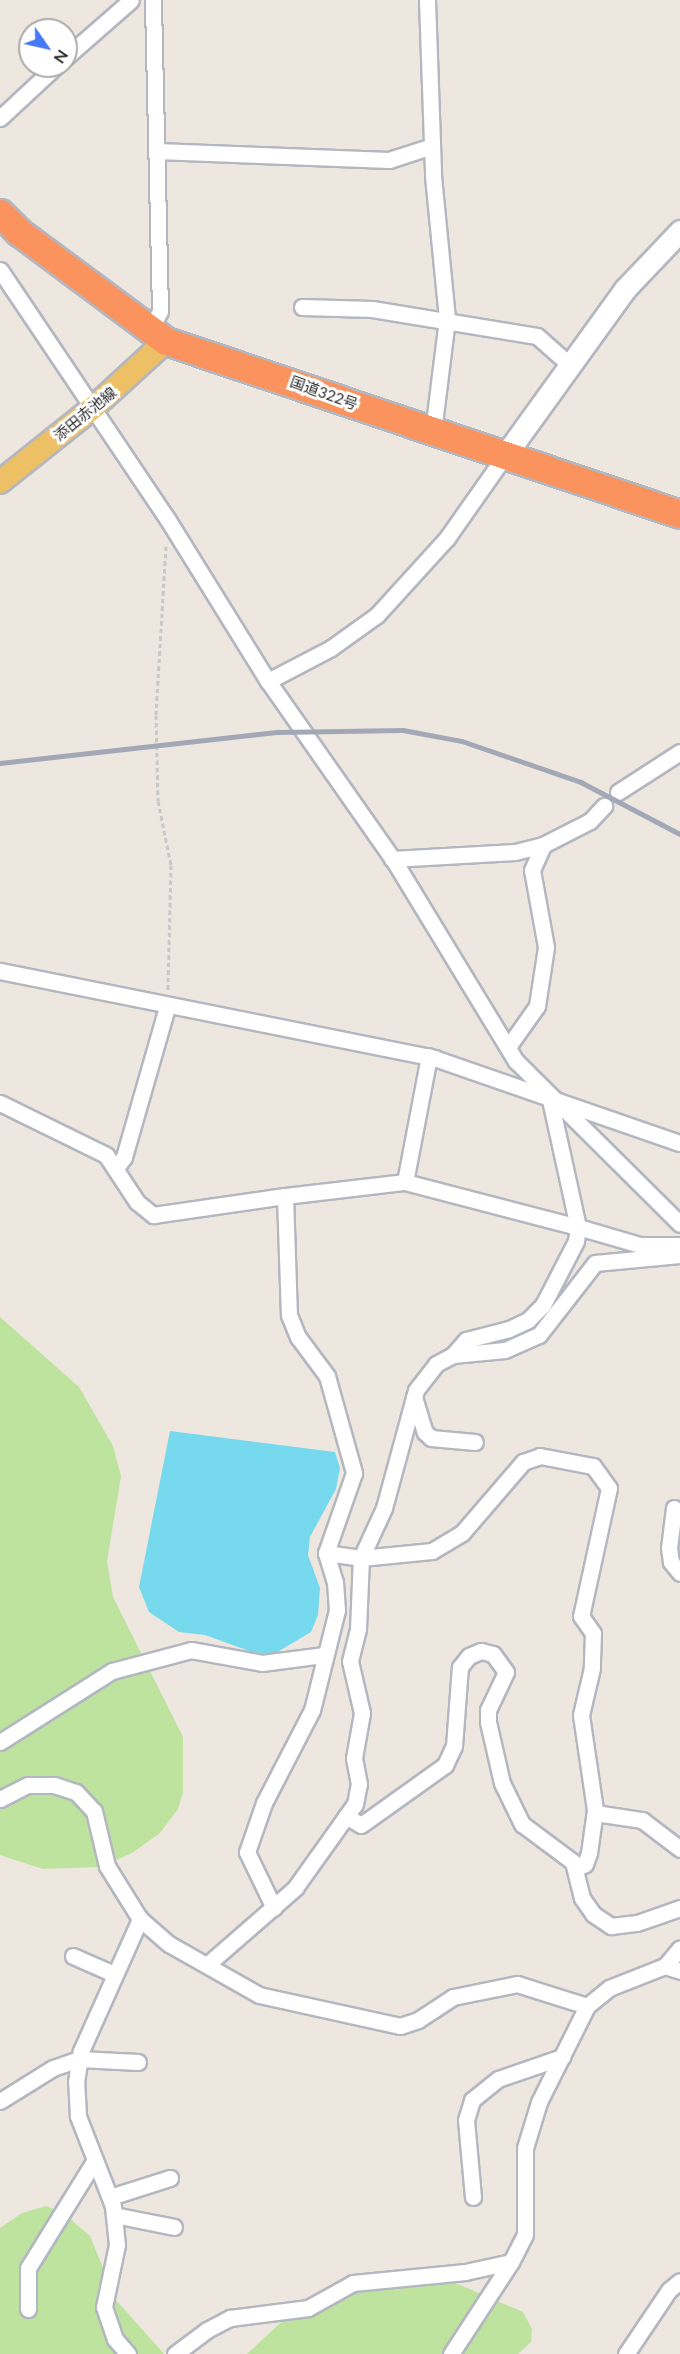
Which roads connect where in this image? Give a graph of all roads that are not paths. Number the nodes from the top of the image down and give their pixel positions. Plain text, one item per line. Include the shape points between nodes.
1 (131, 0) edge
2 (153, 0) edge
3 (427, 0) edge
4 (78, 46) edge
5 (43, 78) edge
6 (0, 118) edge
7 (432, 146) junction
8 (156, 151) junction
9 (0, 213) edge
10 (680, 231) edge
11 (0, 270) edge
12 (302, 307) dead end
13 (447, 319) junction
14 (158, 335) junction
15 (570, 365) junction
16 (94, 407) junction
17 (433, 432) junction
18 (506, 454) junction
19 (0, 482) edge
20 (680, 514) edge
21 (268, 681) junction
22 (680, 752) edge
23 (618, 792) dead end
24 (604, 806) dead end
25 (543, 845) junction
26 (392, 859) junction
27 (0, 971) edge
28 (167, 1007) junction
29 (508, 1047) junction
30 (429, 1056) junction
31 (549, 1095) junction
32 (0, 1103) edge
33 (680, 1143) edge
34 (117, 1167) junction
35 (405, 1182) junction
36 (285, 1196) junction
37 (680, 1224) edge
38 (578, 1227) junction
39 (680, 1245) edge
40 (680, 1255) edge
41 (453, 1355) junction
42 (414, 1397) junction
43 (475, 1442) dead end
44 (674, 1508) dead end
45 (326, 1553) junction
46 (361, 1558) junction
47 (680, 1573) edge
48 (324, 1655) junction
49 (0, 1742) edge
50 (0, 1799) edge
51 (595, 1813) junction
52 (346, 1816) junction
53 (680, 1849) edge
54 (577, 1868) junction
55 (274, 1908) junction
56 (680, 1908) edge
57 (140, 1919) junction
58 (680, 1948) edge
59 (73, 1956) dead end
60 (208, 1964) junction
61 (673, 1968) edge
62 (114, 1974) junction
63 (587, 2006) junction
64 (562, 2057) junction
65 (79, 2059) junction
66 (138, 2062) dead end
67 (0, 2101) edge
68 (95, 2160) junction
69 (170, 2178) dead end
70 (473, 2197) dead end
71 (110, 2198) junction
72 (114, 2215) junction
73 (174, 2227) dead end
74 (511, 2262) junction
75 (680, 2281) edge
76 (28, 2309) dead end
77 (128, 2354) edge
78 (176, 2354) edge
79 (451, 2354) edge
80 (626, 2354) edge

1 - 4 street
2 - 8 street
3 - 7 street
5 - 6 street
7 - 8 street via 389,159
7 - 13 street
8 - 14 street
9 - 14 highway, 国道322号 via 19,232
10 - 15 street via 625,289
11 - 16 street
12 - 13 street via 372,309
13 - 15 street via 537,336
13 - 17 street
14 - 16 main road, 添田赤池線
14 - 17 highway, 国道322号
15 - 18 street
16 - 19 main road, 添田赤池線
16 - 21 street
17 - 18 highway, 国道322号
18 - 20 highway, 国道322号
18 - 21 street via 447,538 377,615 331,648
21 - 26 street
22 - 23 street
24 - 25 street via 590,821
25 - 26 street via 515,852
25 - 29 street via 532,870 546,947 537,1006
26 - 29 street
27 - 28 street
28 - 30 street
28 - 34 street via 124,1156
29 - 31 street
30 - 31 street
30 - 35 street
31 - 33 street
31 - 37 street
31 - 38 street
32 - 34 street via 106,1155
34 - 36 street via 137,1203 153,1215
35 - 36 street
35 - 38 street
36 - 45 street via 289,1315 298,1337 327,1376 354,1473
38 - 39 street via 640,1245
38 - 41 street via 576,1241 543,1305 528,1320 509,1329 466,1340
40 - 41 street via 595,1263 539,1335 505,1350
41 - 42 street via 436,1364
42 - 43 street via 425,1432 431,1438
42 - 46 street via 384,1508
44 - 47 street via 669,1548 671,1562
45 - 46 street
45 - 48 street via 335,1582 337,1610
46 - 51 street via 432,1551 462,1533 523,1462 540,1456 593,1466 609,1488 581,1616 593,1633 592,1668 582,1715
46 - 52 street via 358,1629 350,1661 362,1713 354,1758 359,1784 355,1804
48 - 49 street via 262,1663 191,1650 112,1671
48 - 55 street via 312,1710 264,1803 247,1852
50 - 57 street via 28,1785 54,1785 76,1792 94,1811 107,1866
51 - 53 street via 642,1820
51 - 54 street via 589,1853 585,1864
52 - 54 street via 361,1825 445,1765 454,1746 460,1667 469,1656 493,1654 506,1672 488,1710 502,1784 522,1824
52 - 55 street via 295,1888
54 - 56 street via 582,1898 593,1914 611,1926 637,1923
55 - 60 street
57 - 60 street via 168,1944
57 - 62 street
58 - 61 street
59 - 62 street
60 - 63 street via 259,1995 400,2026 418,2020 453,1998 517,1984
61 - 63 street via 609,1988
62 - 65 street
63 - 64 street
64 - 70 street via 498,2079 472,2100 466,2120
64 - 74 street via 539,2102 525,2148 525,2235
65 - 66 street
65 - 67 street via 53,2068
65 - 68 street via 78,2116
68 - 71 street
68 - 76 street via 28,2268
69 - 71 street
71 - 72 street
72 - 73 street
72 - 77 street via 117,2245 104,2307 115,2339
74 - 78 street via 465,2272 353,2283 308,2308 230,2318
74 - 79 street
75 - 80 street via 669,2290

